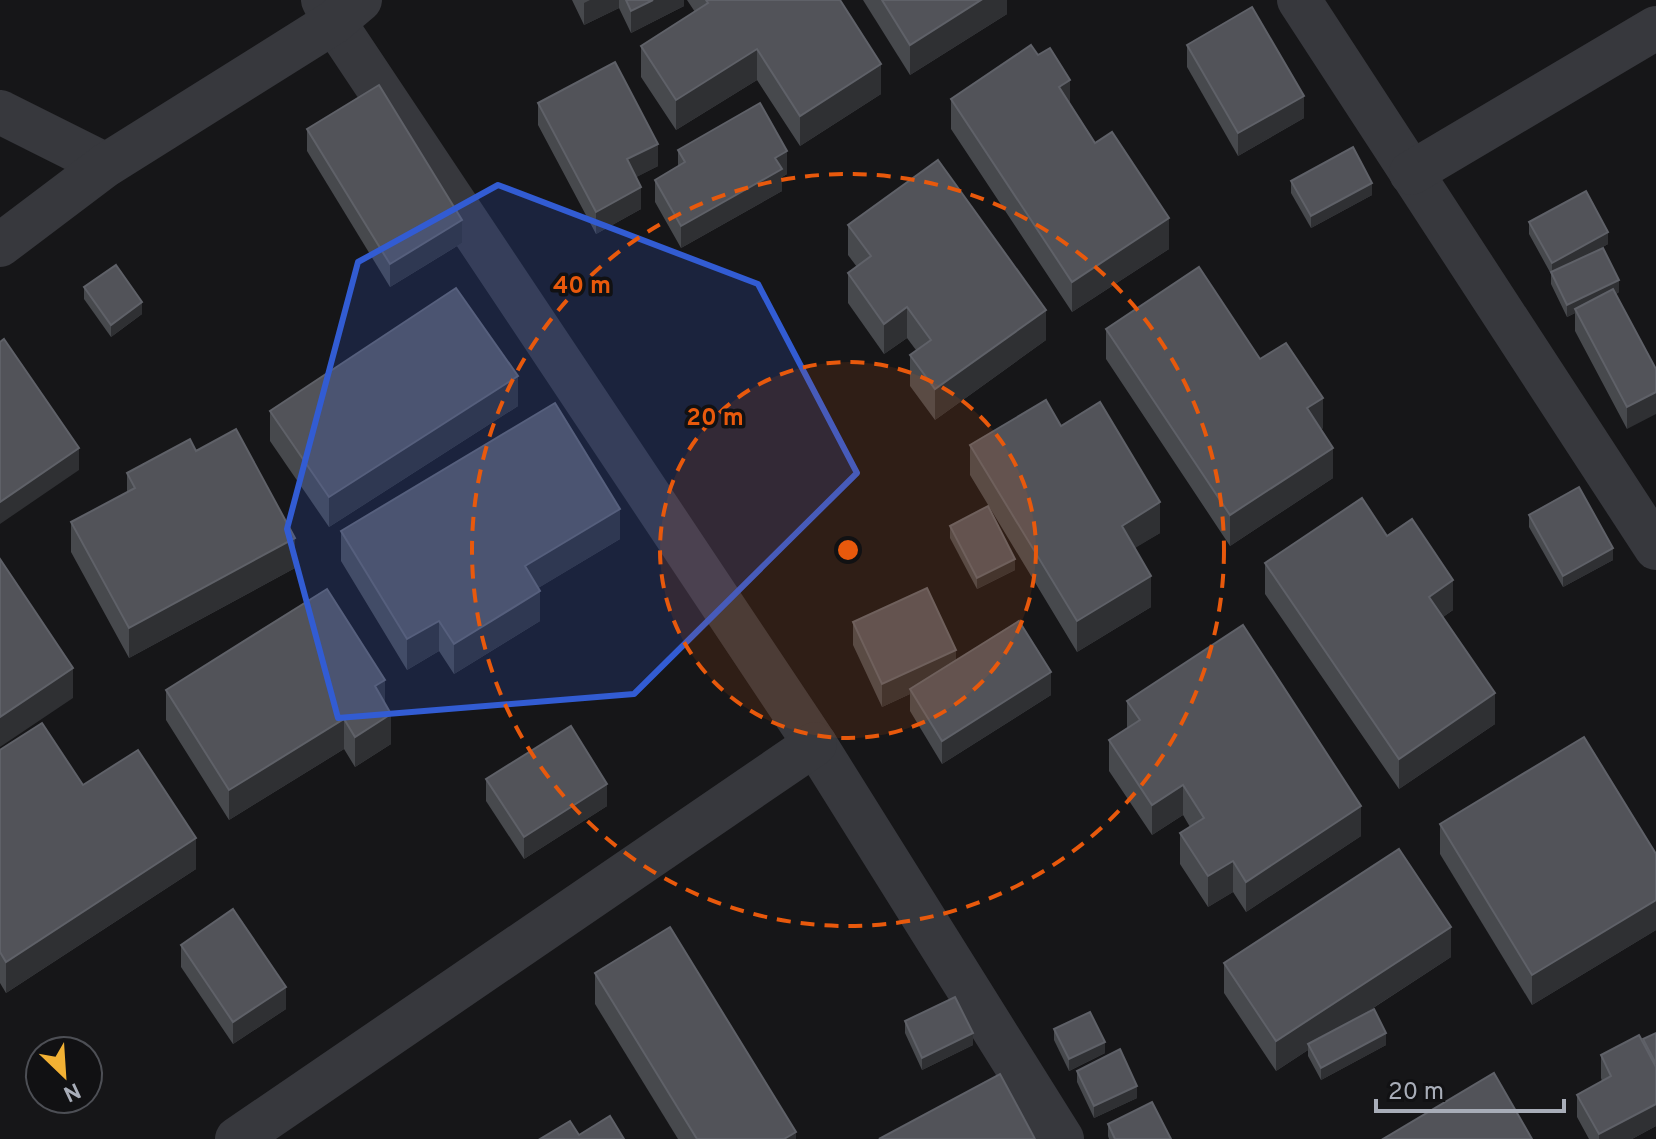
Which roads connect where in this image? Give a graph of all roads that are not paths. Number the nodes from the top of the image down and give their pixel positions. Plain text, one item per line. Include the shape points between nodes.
1 (1299, 0) edge
2 (339, 7) edge
3 (1656, 28) edge
4 (0, 112) edge
5 (106, 165) junction
6 (1411, 173) junction
7 (0, 245) edge
8 (1656, 548) edge
9 (815, 744) junction
10 (237, 1139) edge
11 (1062, 1139) edge

1 - 6 street
2 - 5 street
2 - 9 street
3 - 6 street
4 - 5 street
5 - 7 street
6 - 8 street
9 - 10 street
9 - 11 street

